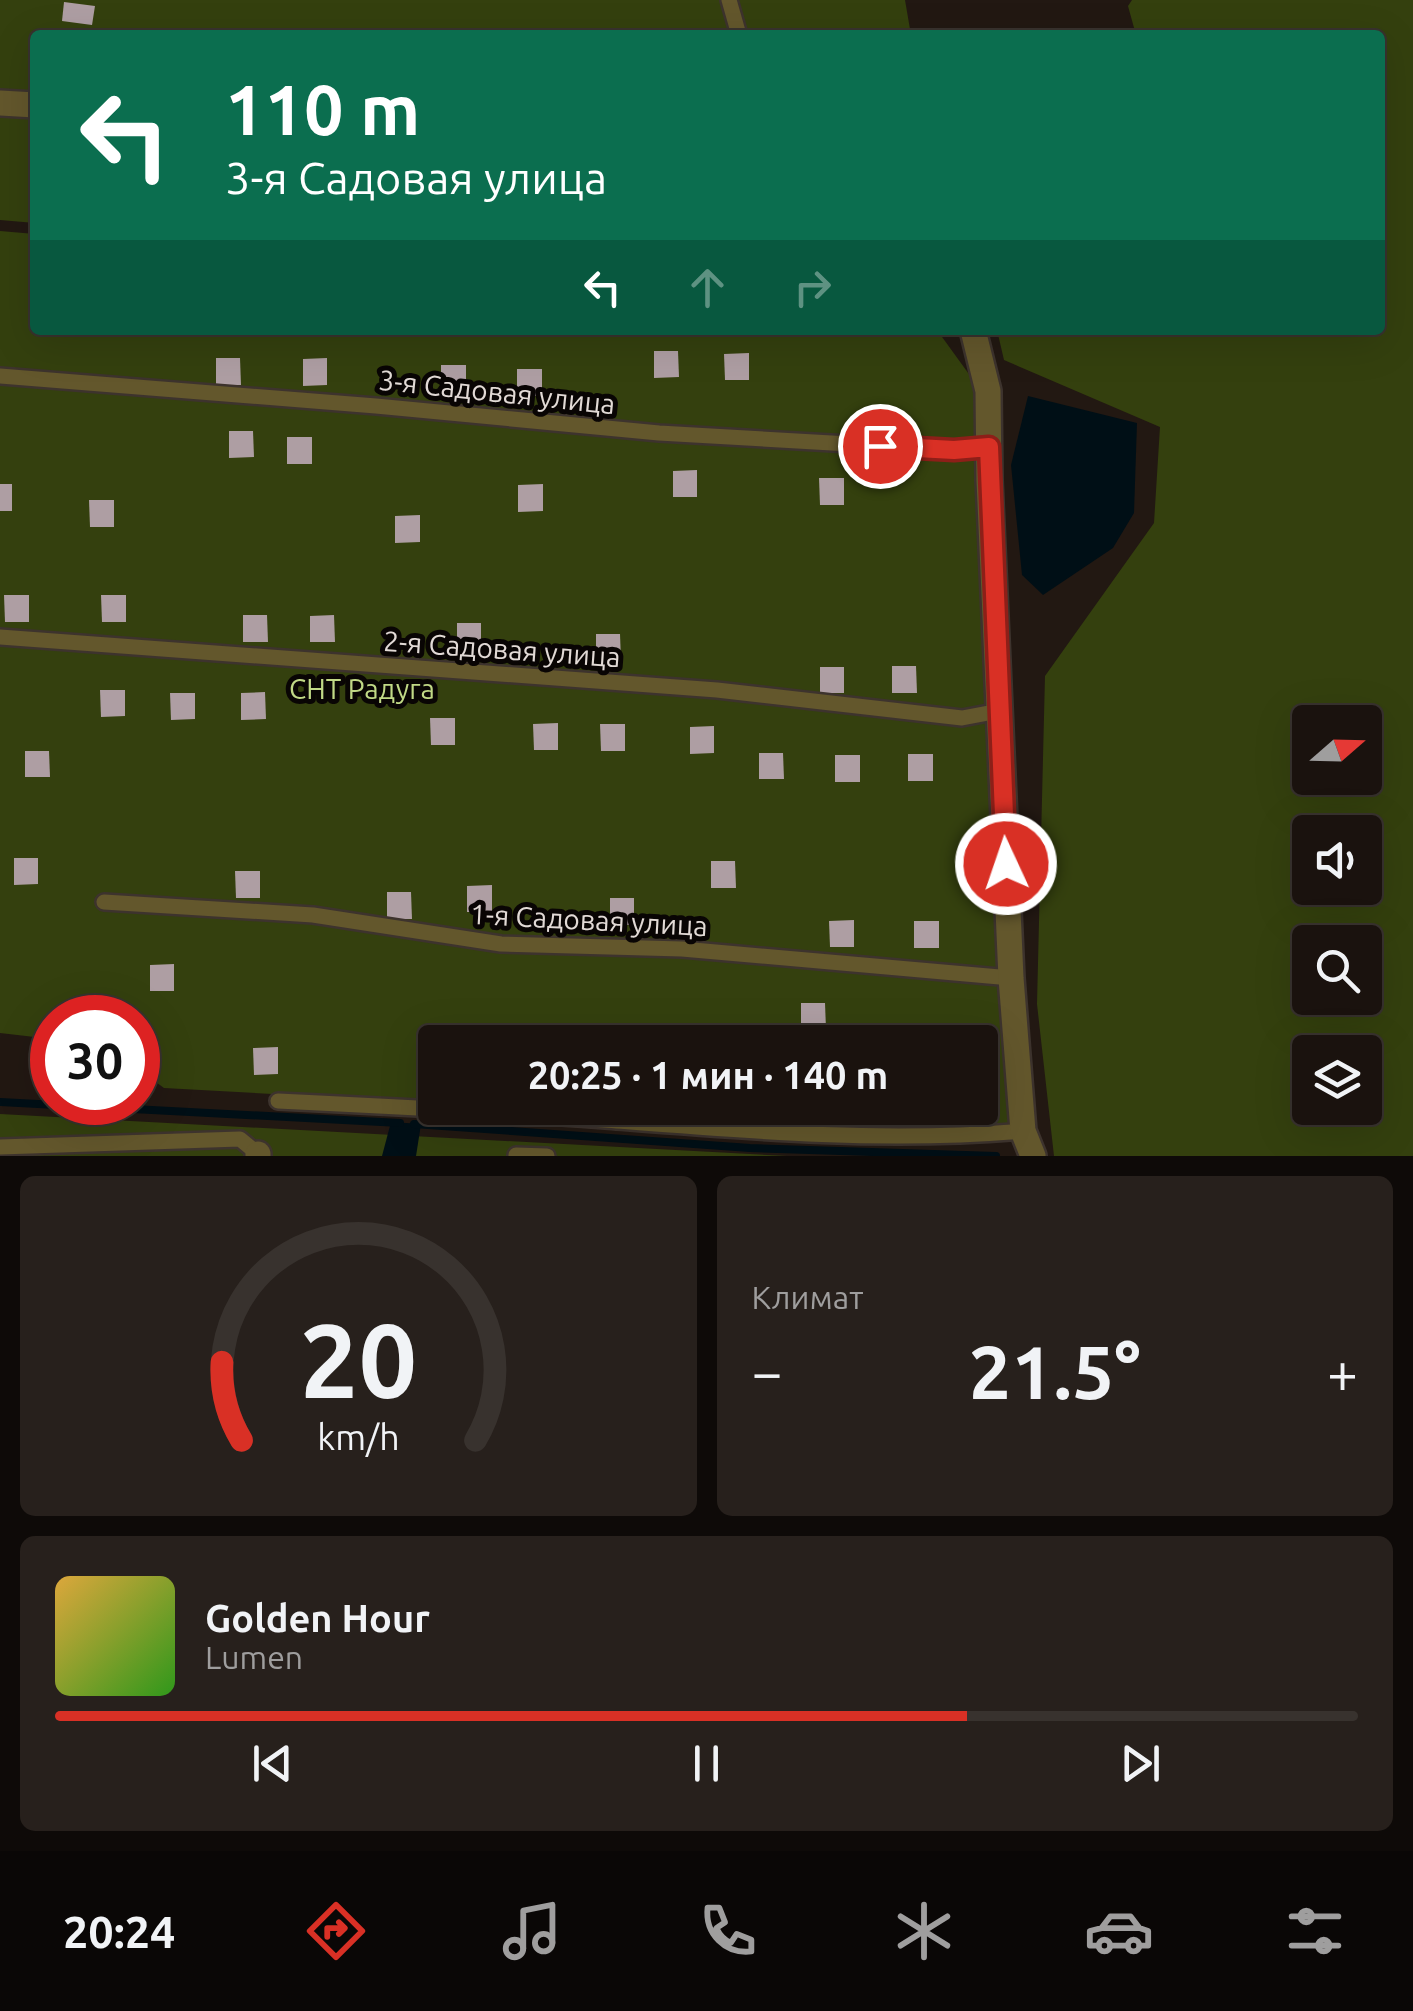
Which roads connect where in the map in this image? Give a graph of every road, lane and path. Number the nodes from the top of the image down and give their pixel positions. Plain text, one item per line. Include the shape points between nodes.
1 (729, 0) edge
2 (738, 30) edge
3 (0, 103) edge
4 (30, 105) edge
5 (974, 335) edge
6 (0, 376) edge
7 (989, 447) junction
8 (0, 637) edge
9 (1000, 711) junction
10 (104, 902) dead end
11 (1012, 978) junction
12 (278, 1100) dead end
13 (1023, 1131) junction
14 (0, 1147) edge
15 (258, 1155) edge
16 (516, 1155) edge
17 (547, 1156) edge
18 (1033, 1156) edge

1 - 2 lane
3 - 4 street
5 - 7 street via 988,391
6 - 7 lane, 3-я Садовая улица via 659,433
7 - 9 street
8 - 9 lane, 2-я Садовая улица via 717,690 962,718
9 - 11 street
10 - 11 lane, 1-я Садовая улица via 313,916 501,944 682,949
11 - 13 street
12 - 13 lane via 805,1136
13 - 18 street
14 - 15 lane via 240,1139
16 - 17 lane

